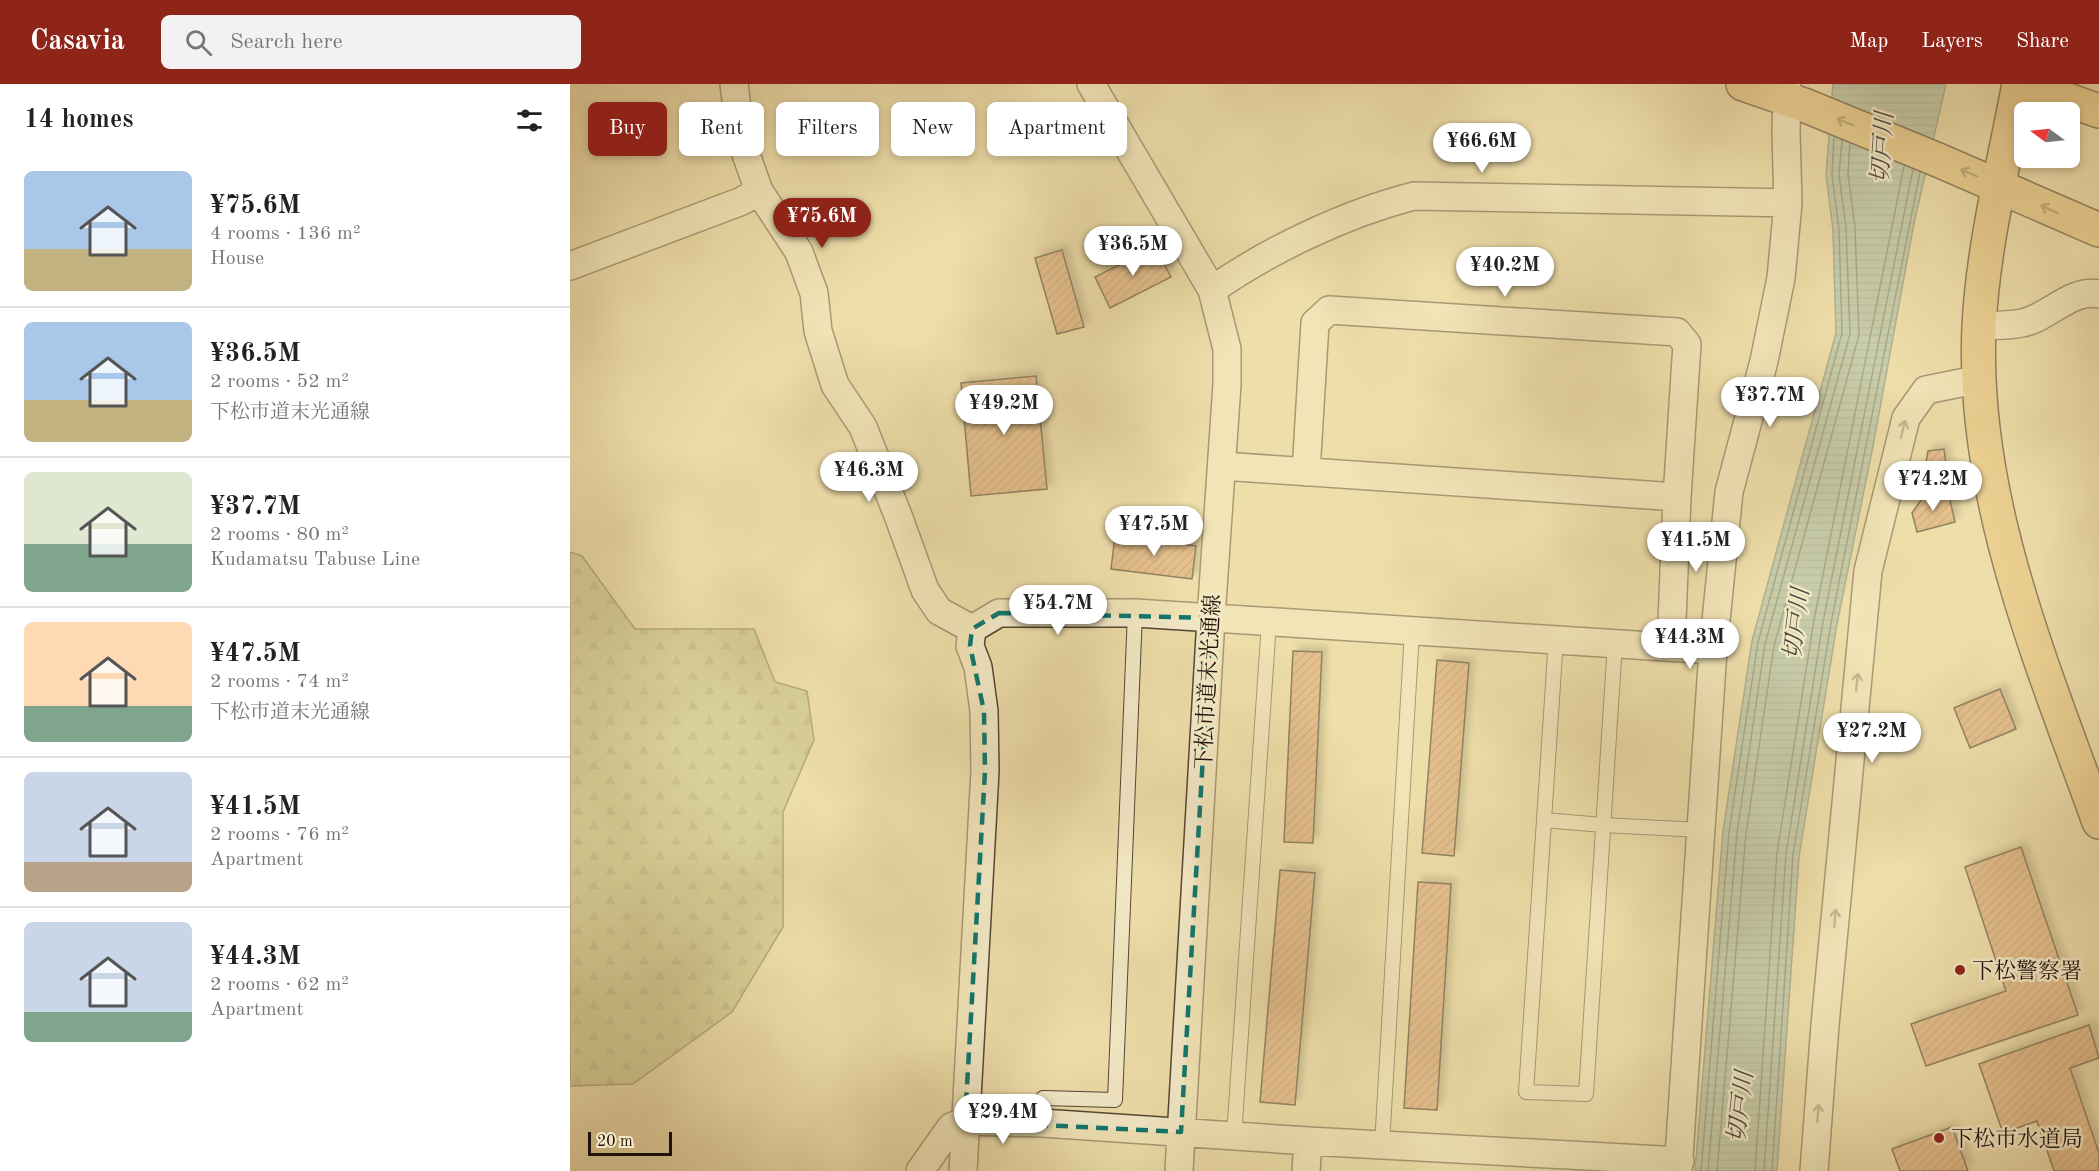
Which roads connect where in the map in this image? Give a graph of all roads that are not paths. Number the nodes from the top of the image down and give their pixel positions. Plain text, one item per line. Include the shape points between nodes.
1 (734, 84) edge
2 (1091, 84) edge
3 (1743, 84) edge
4 (2020, 84) edge
5 (1793, 96) edge
6 (2095, 110) edge
7 (2000, 186) junction
8 (759, 191) junction
9 (1788, 203) junction
10 (2099, 230) edge
11 (570, 266) edge
12 (1212, 290) junction
13 (2099, 294) edge
14 (1980, 326) junction
15 (1980, 379) junction
16 (1222, 466) junction
17 (1306, 472) junction
18 (1677, 498) junction
19 (1135, 613) junction
20 (1211, 618) junction
21 (1269, 622) junction
22 (972, 629) junction
23 (1412, 631) junction
24 (1556, 639) junction
25 (1615, 643) junction
26 (1671, 646) junction
27 (1713, 650) junction
28 (1544, 820) junction
29 (2099, 822) edge
30 (1603, 825) junction
31 (1701, 830) junction
32 (965, 1121) junction
33 (1042, 1123) junction
34 (1181, 1132) junction
35 (1234, 1136) junction
36 (1308, 1141) junction
37 (1382, 1145) junction
38 (1679, 1166) edge
39 (920, 1171) edge
40 (963, 1171) edge
41 (1179, 1171) edge
42 (1306, 1171) edge
43 (1814, 1171) edge

1 - 8 street via 741,140
2 - 12 street, 下松市道末光通線
3 - 5 main road
4 - 6 main road
4 - 7 main road
7 -> 5 main road
5 - 9 street
10 -> 7 main road
7 - 14 main road via 1985,268
8 - 11 street via 742,201
8 - 22 street via 799,252 814,293 818,331 835,385 863,427 925,590 939,611
9 - 12 street via 1414,196 1382,204 1332,225 1242,269
9 - 27 street via 1781,278 1764,361 1729,492
12 - 16 street, 下松市道末光通線 via 1227,349
13 - 14 street via 2075,295 2043,316 2021,324
14 - 15 main road
15 - 29 main road via 1989,471 2010,563
43 -> 15 street via 1868,571 1906,418 1926,390
16 - 17 street
16 - 20 street, 下松市道末光通線
17 - 18 street
17 - 18 street via 1315,323 1329,310 1677,332 1687,344
18 - 26 street
19 - 20 street
19 - 22 street via 999,613
19 - 33 lane via 1114,1100 1043,1098
20 - 21 street
20 - 34 street, 下松市道末光通線
21 - 23 street
21 - 35 lane
22 - 32 street via 970,646 978,667 984,711 985,771
23 - 24 street
23 - 37 lane
24 - 25 street
24 - 28 lane
25 - 26 street
25 - 30 lane
26 - 27 street
27 - 31 street
28 - 30 lane
28 - 30 lane via 1526,1092 1586,1094
30 - 31 lane
31 - 38 street
32 - 33 street
32 - 39 street via 951,1127
32 - 40 street
33 - 34 street
34 - 35 street
34 - 41 street, 下松市道末光通線
35 - 36 street
36 - 37 street
36 - 42 street
37 - 38 street

